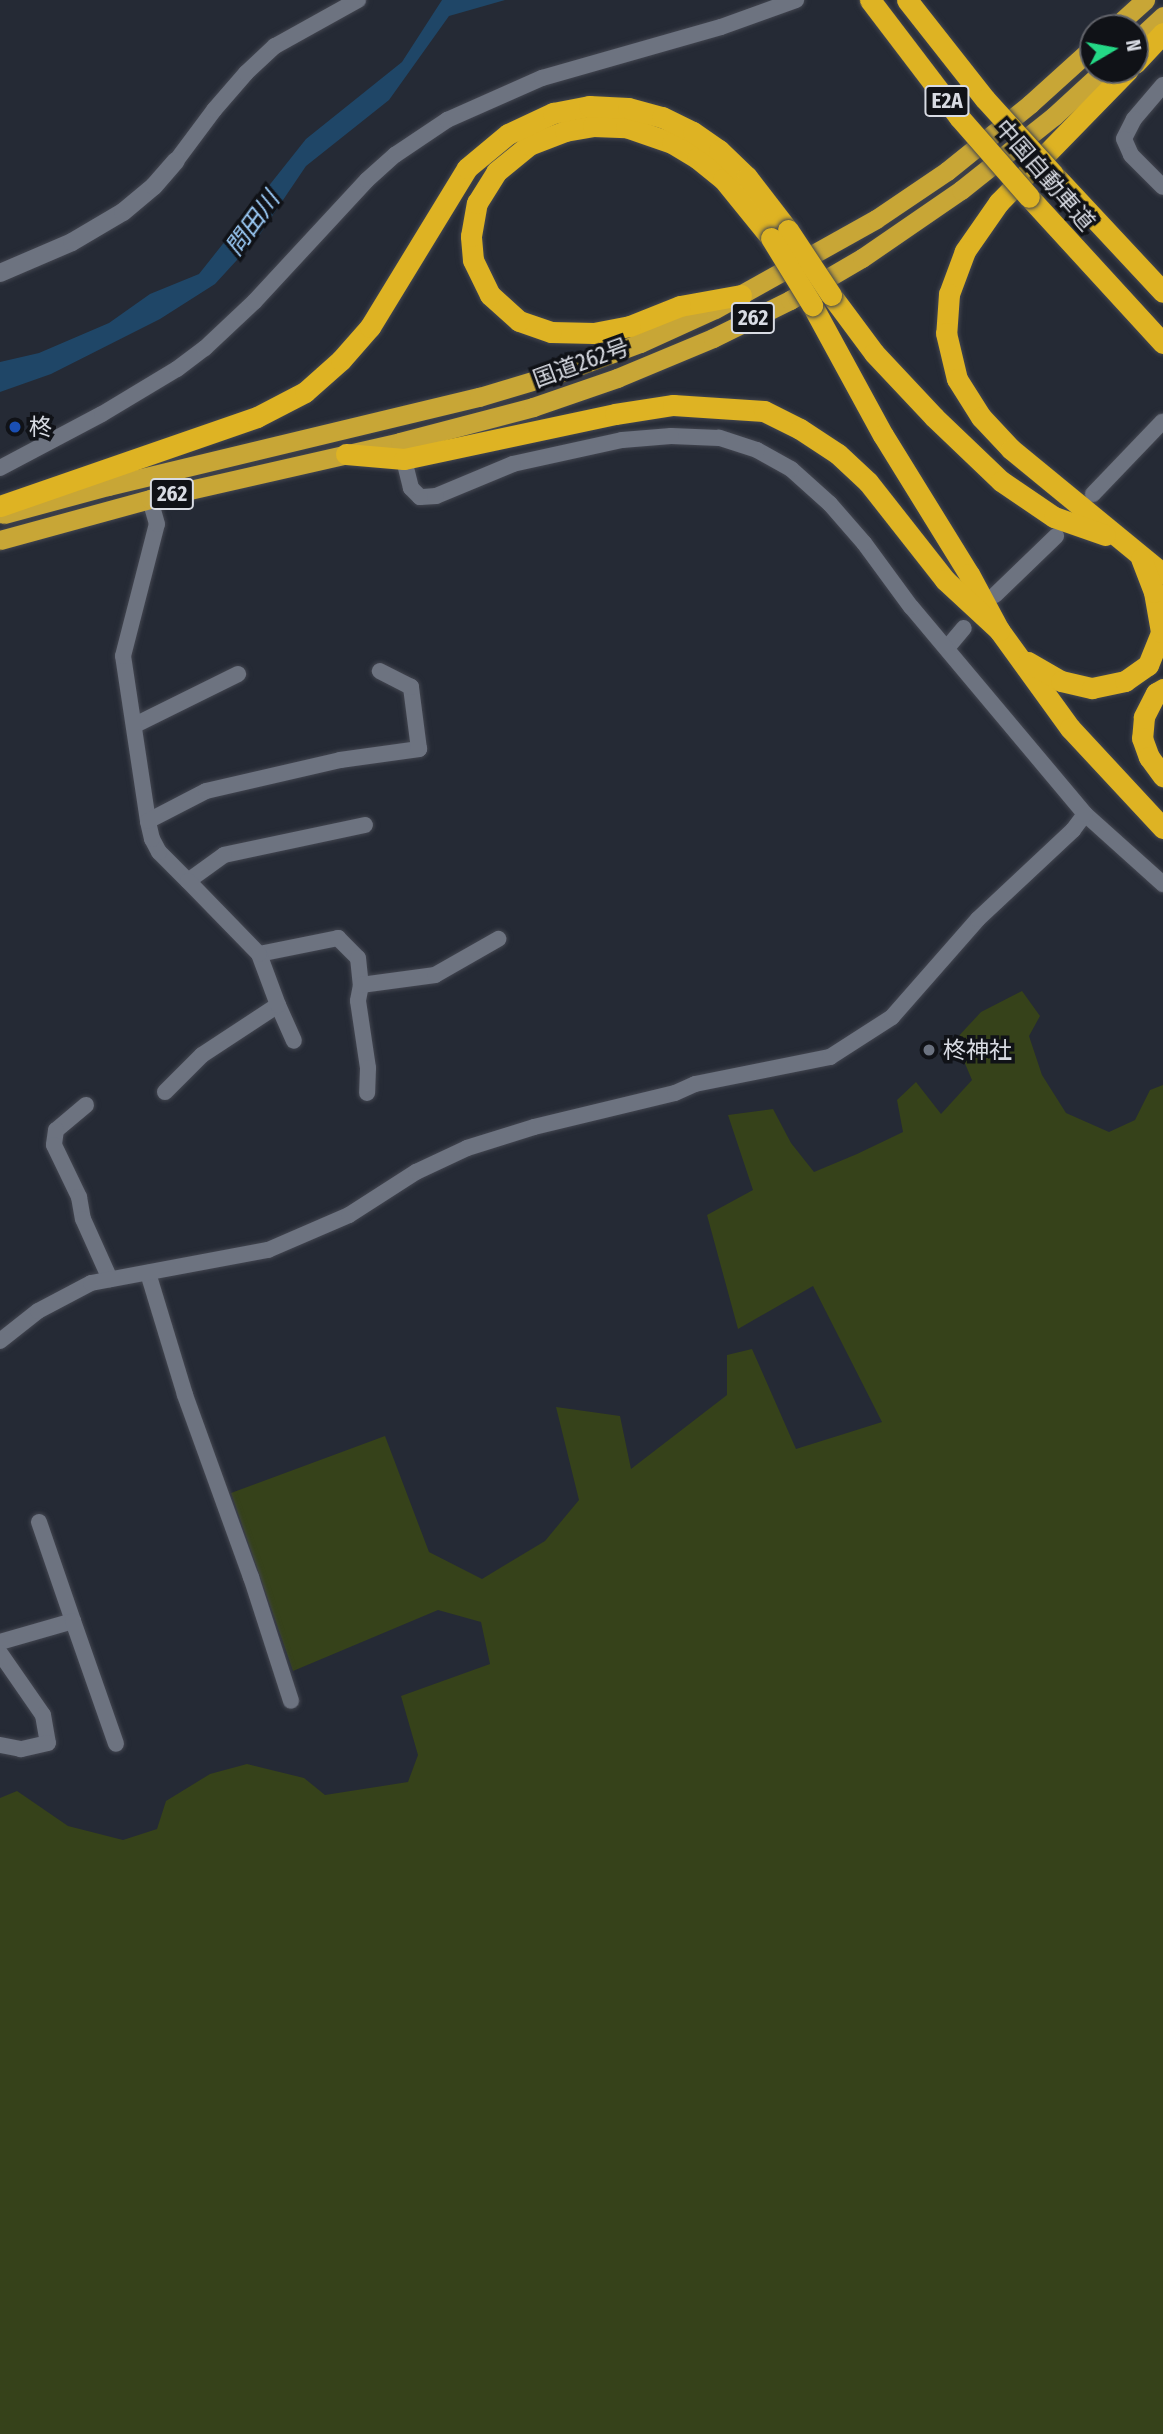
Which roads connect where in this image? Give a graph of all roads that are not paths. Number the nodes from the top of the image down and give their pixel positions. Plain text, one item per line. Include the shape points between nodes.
1 (358, 0) edge
2 (796, 0) edge
3 (870, 0) edge
4 (907, 0) edge
5 (1144, 0) edge
6 (1129, 14) edge
7 (1163, 16) edge
8 (1149, 29) edge
9 (1163, 33) edge
10 (1149, 48) edge
11 (1079, 60) edge
12 (1089, 84) edge
13 (1114, 84) edge
14 (1163, 85) edge
15 (176, 161) joint
16 (1163, 187) edge
17 (779, 234) junction
18 (0, 273) edge
19 (1163, 292) edge
20 (741, 295) junction
21 (821, 300) junction
22 (1163, 343) edge
23 (1162, 422) edge
24 (402, 451) junction
25 (346, 454) joint
26 (0, 468) edge
27 (1093, 494) dead end
28 (150, 499) junction
29 (0, 506) edge
30 (0, 515) edge
31 (1056, 536) dead end
32 (0, 540) edge
33 (1124, 542) junction
34 (1140, 556) junction
35 (1163, 574) edge
36 (995, 595) dead end
37 (964, 628) dead end
38 (999, 630) junction
39 (947, 648) junction
40 (1017, 654) junction
41 (380, 671) dead end
42 (238, 674) dead end
43 (1163, 689) edge
44 (135, 725) junction
45 (1163, 776) edge
46 (1085, 814) junction
47 (148, 821) junction
48 (365, 825) dead end
49 (1163, 828) edge
50 (188, 880) junction
51 (1163, 884) edge
52 (498, 939) dead end
53 (259, 954) junction
54 (361, 985) junction
55 (278, 1005) junction
56 (294, 1041) dead end
57 (165, 1092) dead end
58 (368, 1093) dead end
59 (86, 1105) dead end
60 (148, 1273) junction
61 (110, 1279) junction
62 (0, 1341) edge
63 (39, 1522) dead end
64 (72, 1621) junction
65 (0, 1642) edge
66 (0, 1653) edge
67 (291, 1702) dead end
68 (116, 1744) dead end
69 (0, 1745) edge

1 - 15 street via 275,46 214,110
2 - 26 street via 721,27 542,78 447,120 367,180 205,348 103,414
3 - 22 highway, 中国自動車道 / E2A, bridge via 960,117
4 - 19 highway, 中国自動車道 / E2A, bridge via 985,99
5 - 6 highway
7 - 8 highway
9 - 10 highway
11 - 20 highway, 国道262号 / 262 via 947,171 876,219
12 - 24 highway, 国道262号 / 262 via 961,190 790,300 617,378
13 - 33 highway via 999,202 965,251 949,294 946,334 957,379 981,417 1011,449
14 - 16 street via 1134,119 1124,139 1131,156
15 - 18 street via 122,212 72,242
17 - 20 highway via 697,158 672,143 626,127 584,128 529,145 496,172 477,203 471,236 473,260 489,295 519,321 551,332 594,333 630,326 680,306
17 - 21 highway, bridge
17 - 29 highway via 747,177 719,150 672,122 628,108 589,106 554,113 508,134 467,168 370,327 305,392 246,422
20 - 30 highway, 国道262号 / 262 via 640,343 479,397
21 - 33 highway via 1001,481 1054,517
21 - 38 highway via 883,435
23 - 27 street
24 - 25 highway
24 - 38 highway via 673,405 764,411 838,454 868,482 945,580
24 - 39 street via 411,488 420,496 436,496 513,464 622,440 719,438 744,446 791,469 830,504
25 - 28 highway, 262
28 - 32 highway, 262
28 - 44 street via 157,524 123,656
31 - 36 street
33 - 34 highway
34 - 35 highway
34 - 40 highway via 1154,592 1161,632 1148,665 1125,681 1092,688 1061,681
37 - 39 street
38 - 40 highway
39 - 46 street
40 - 49 highway via 1070,728
41 - 47 street via 411,687 419,749 340,760 206,791
42 - 44 street
43 - 45 highway via 1156,693 1144,717 1142,738
44 - 47 street
46 - 51 street
46 - 60 street via 978,919 892,1017 830,1057 695,1084 467,1148 415,1172 349,1215 268,1250
47 - 50 street via 159,852
48 - 50 street via 224,855
50 - 53 street
52 - 54 street via 435,975
53 - 54 street via 338,938 358,958
53 - 55 street
54 - 58 street via 358,1001
55 - 56 street
55 - 57 street via 202,1055
59 - 61 street via 56,1130 54,1145
60 - 61 street
60 - 67 street
61 - 62 street via 90,1283 38,1311
63 - 64 street
64 - 65 street
64 - 68 street
66 - 69 street via 43,1715 48,1744 21,1749

